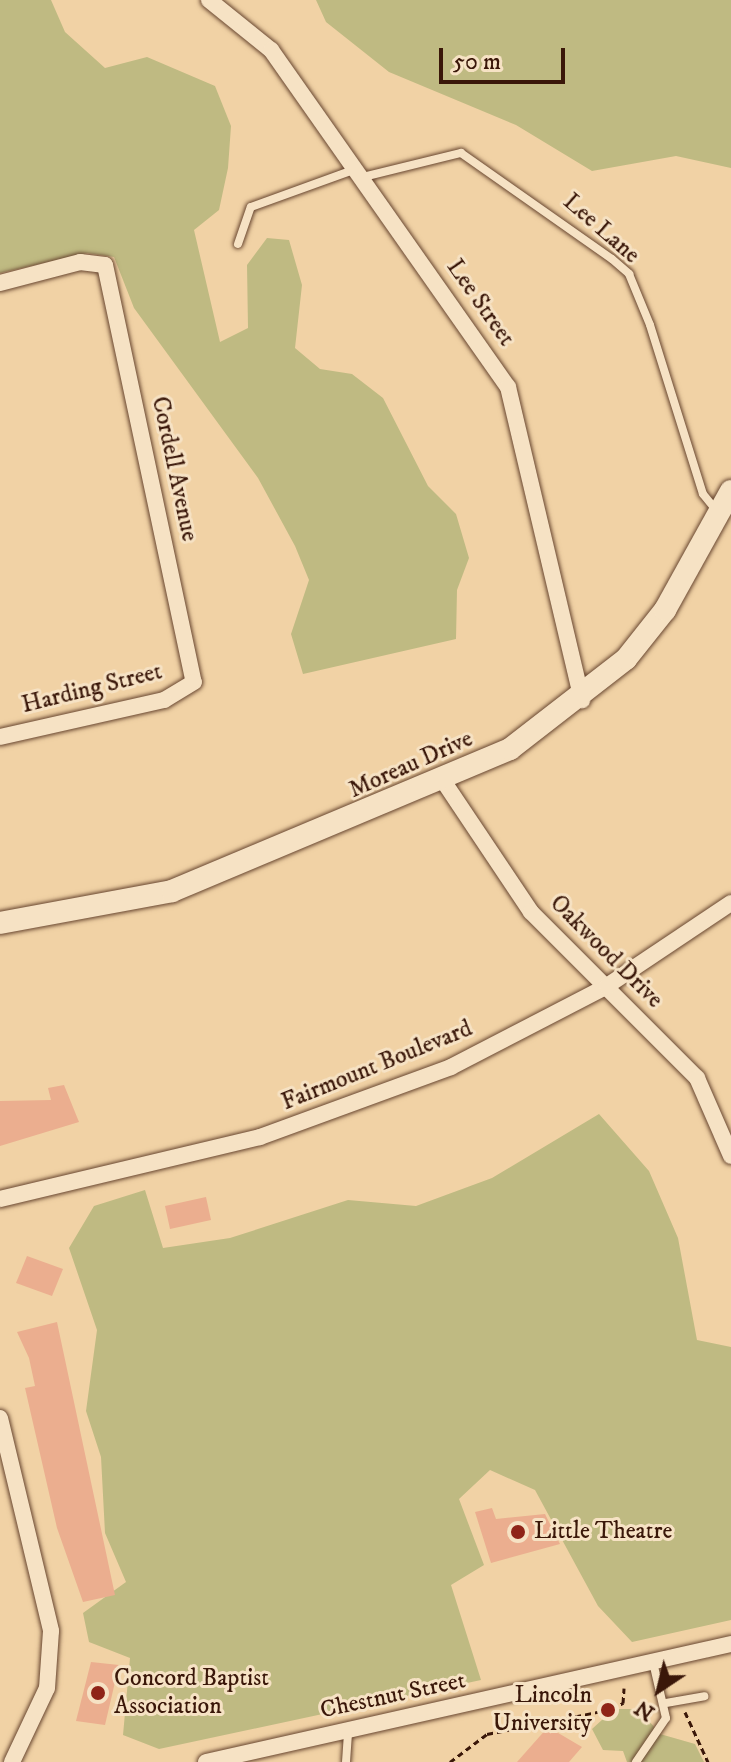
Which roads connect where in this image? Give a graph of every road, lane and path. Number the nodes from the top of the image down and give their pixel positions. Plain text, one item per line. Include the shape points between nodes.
1 (209, 0) edge
2 (360, 172) junction
3 (238, 244) dead end
4 (0, 283) edge
5 (731, 491) edge
6 (719, 514) junction
7 (194, 682) joint
8 (582, 700) junction
9 (0, 737) edge
10 (444, 782) junction
11 (731, 903) edge
12 (0, 923) edge
13 (607, 986) junction
14 (731, 1156) edge
15 (4, 1199) edge
16 (0, 1215) edge
17 (0, 1418) edge
18 (731, 1644) edge
19 (653, 1662) junction
20 (624, 1688) dead end
21 (704, 1696) dead end
22 (678, 1701) junction
23 (666, 1703) junction
24 (348, 1731) junction
25 (12, 1762) edge
26 (206, 1762) edge
27 (346, 1762) edge
28 (450, 1762) edge
29 (636, 1762) edge
30 (708, 1762) edge

1 - 2 street, Lee Street via 271,50
2 - 3 lane, Lee Lane via 251,207
2 - 6 lane, Lee Lane via 461,153 629,274 703,494
2 - 8 street, Lee Street via 508,387
4 - 7 street, Cordell Avenue via 80,262 105,265
5 - 6 main road, Moreau Drive
6 - 8 main road, Moreau Drive via 665,610
7 - 9 street, Harding Street via 164,700
8 - 10 main road, Moreau Drive
10 - 12 main road, Moreau Drive via 172,891
10 - 13 street, Oakwood Drive via 531,912
11 - 13 street, Fairmount Boulevard
13 - 14 street, Oakwood Drive via 697,1078
13 - 15 street, Fairmount Boulevard via 451,1067 260,1137
15 - 16 street, Fairmount Boulevard
17 - 25 street via 51,1631 47,1688
18 - 19 street, Chestnut Street
19 - 23 lane
19 - 24 street, Chestnut Street
20 - 28 path via 623,1703 612,1709 487,1734
21 - 22 lane
22 - 23 lane
22 - 30 path via 699,1730
23 - 29 lane via 664,1727
24 - 26 street, Chestnut Street
24 - 27 lane

